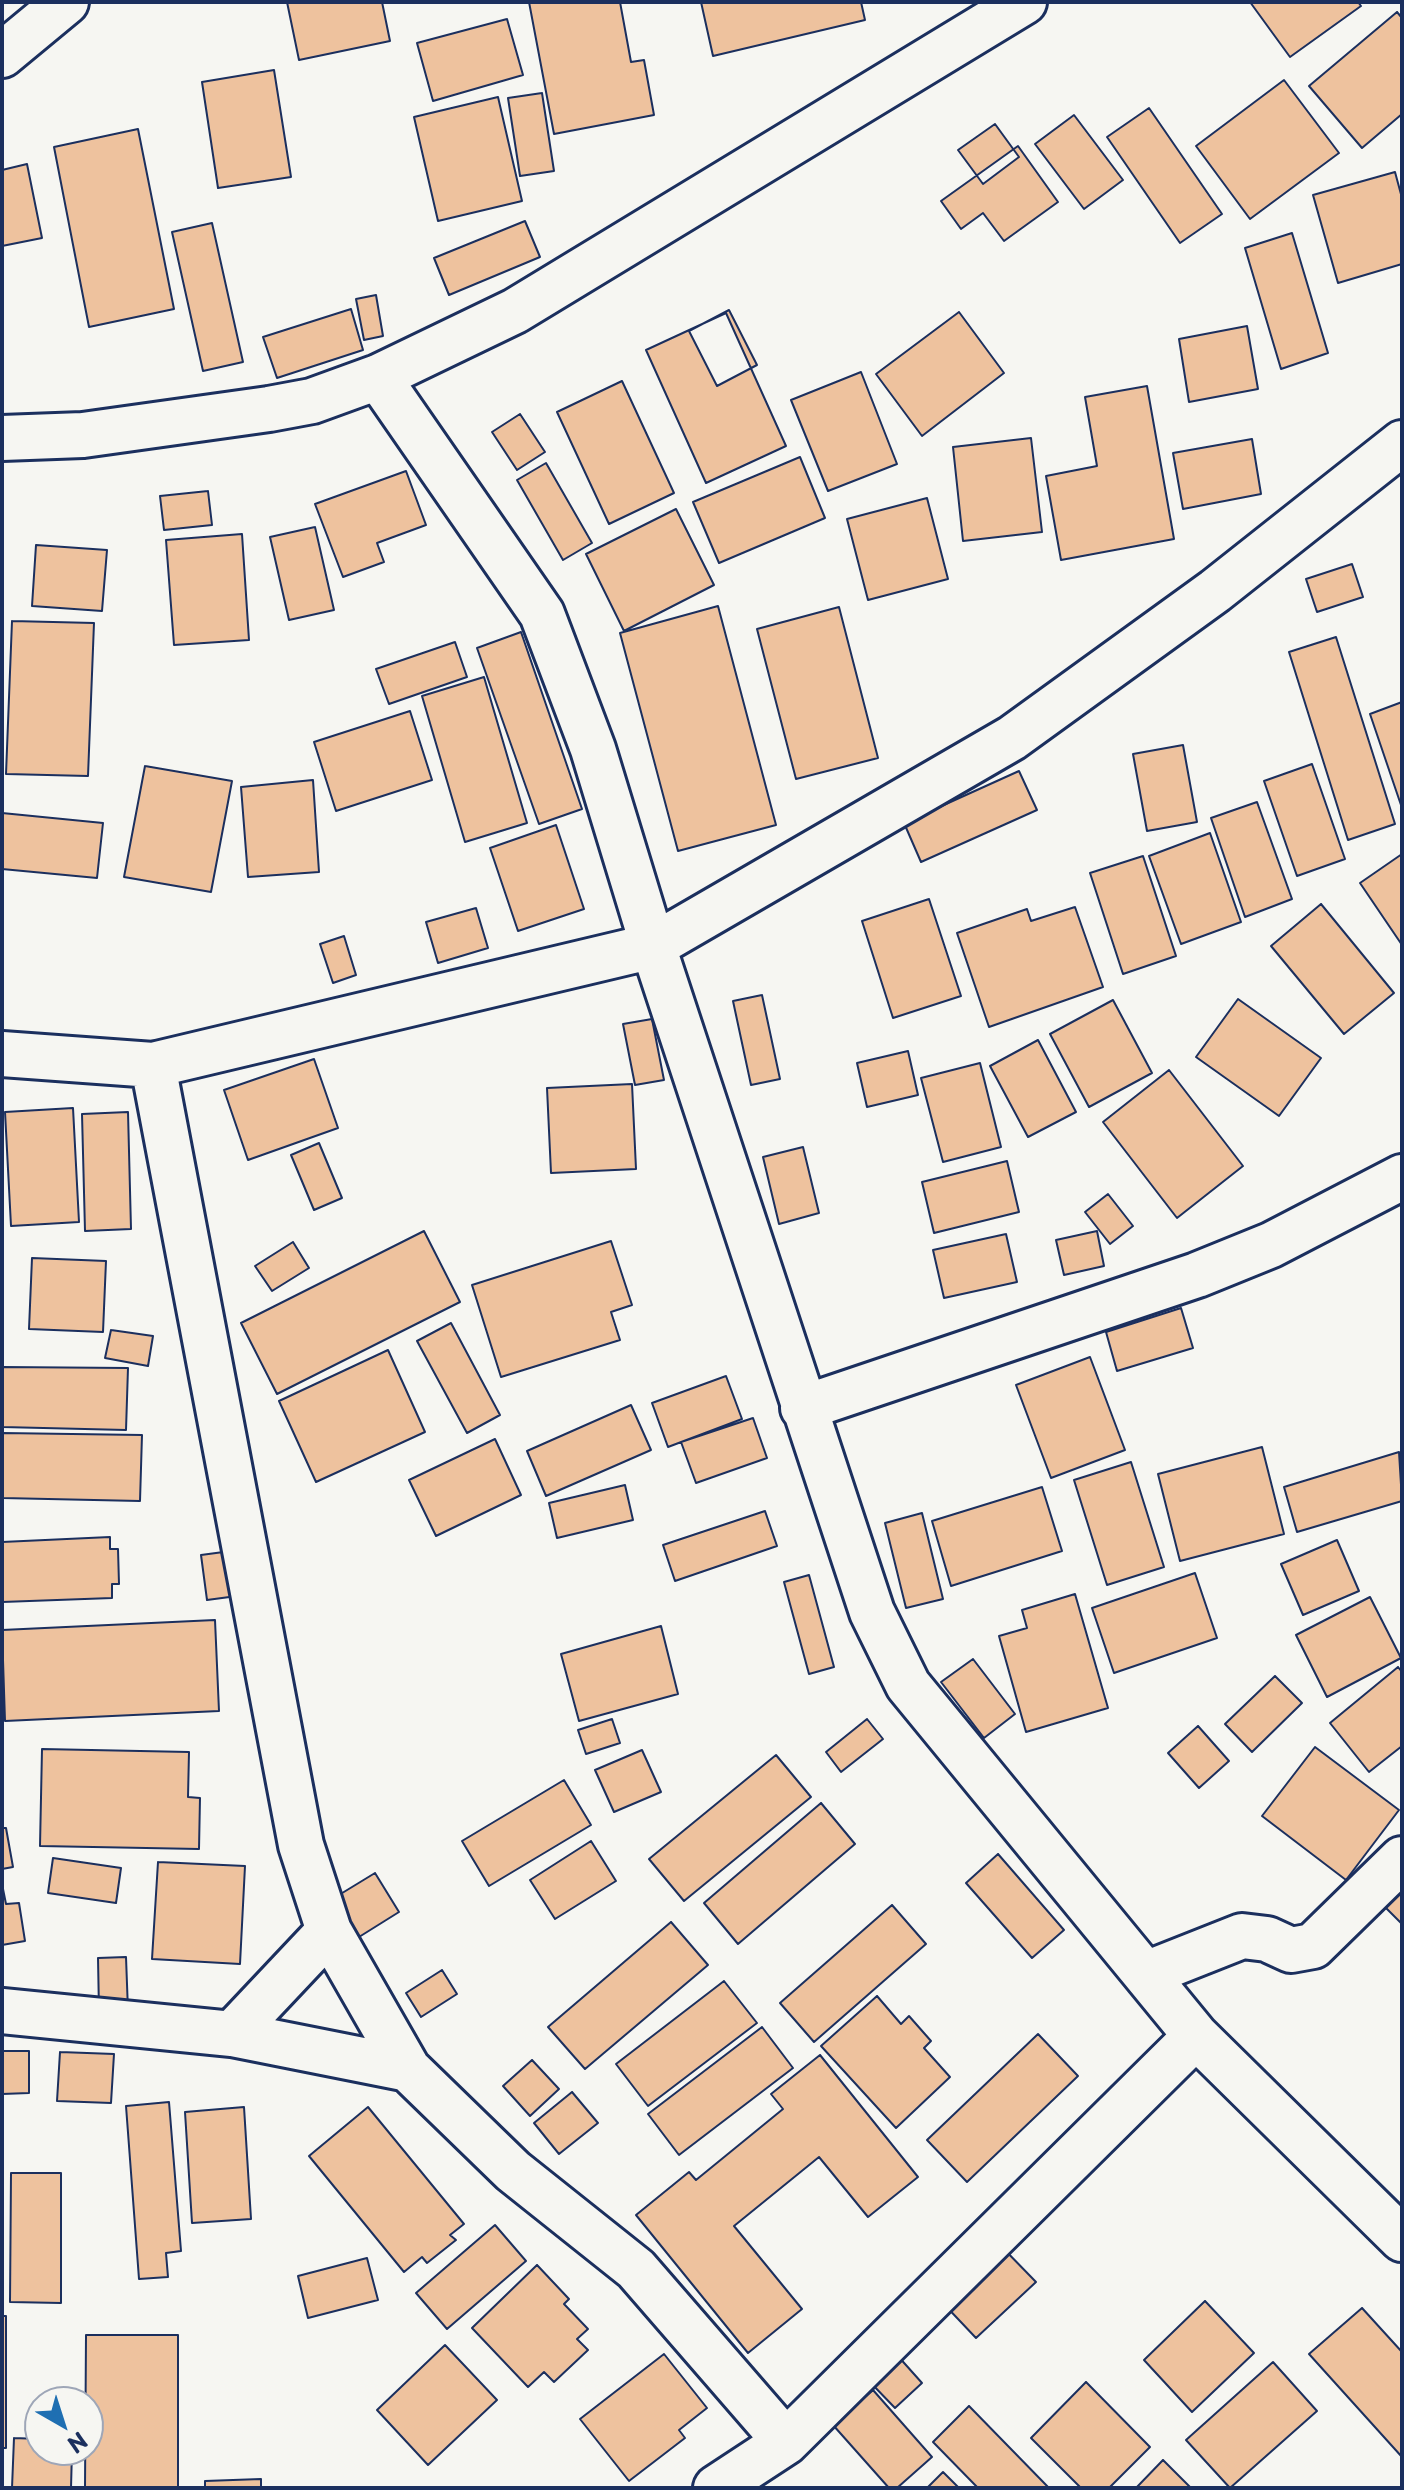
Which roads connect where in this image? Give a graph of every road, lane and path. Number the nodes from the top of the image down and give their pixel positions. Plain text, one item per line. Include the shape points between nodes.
1 (66, 2) edge
2 (1024, 2) edge
3 (2, 55) edge
4 (378, 377) junction
5 (2, 438) edge
6 (1402, 443) edge
7 (653, 946) junction
8 (2, 1054) edge
9 (153, 1065) junction
10 (1402, 1177) edge
11 (803, 1408) junction
12 (1402, 1859) edge
13 (329, 1931) junction
14 (1146, 1974) junction
15 (2, 2011) edge
16 (232, 2034) junction
17 (1196, 2036) junction
18 (408, 2069) junction
19 (1402, 2239) edge
20 (786, 2442) junction
21 (716, 2488) edge

1 - 3 street
2 - 4 street via 515,311
4 - 5 street via 312,401 269,409 83,435
4 - 7 street via 542,614 593,749
6 - 7 street via 1215,591 1012,738
7 - 9 street
7 - 11 street
8 - 9 street
9 - 13 street via 301,1845
10 - 11 street via 1271,1245 1197,1275
11 - 14 street via 872,1612 908,1685
12 - 14 street via 1313,1946 1291,1950 1242,1936
13 - 16 street
13 - 18 street
14 - 17 street
15 - 16 street
16 - 18 street
17 - 19 street
17 - 20 street
18 - 20 street via 513,2171 636,2269
20 - 21 street

